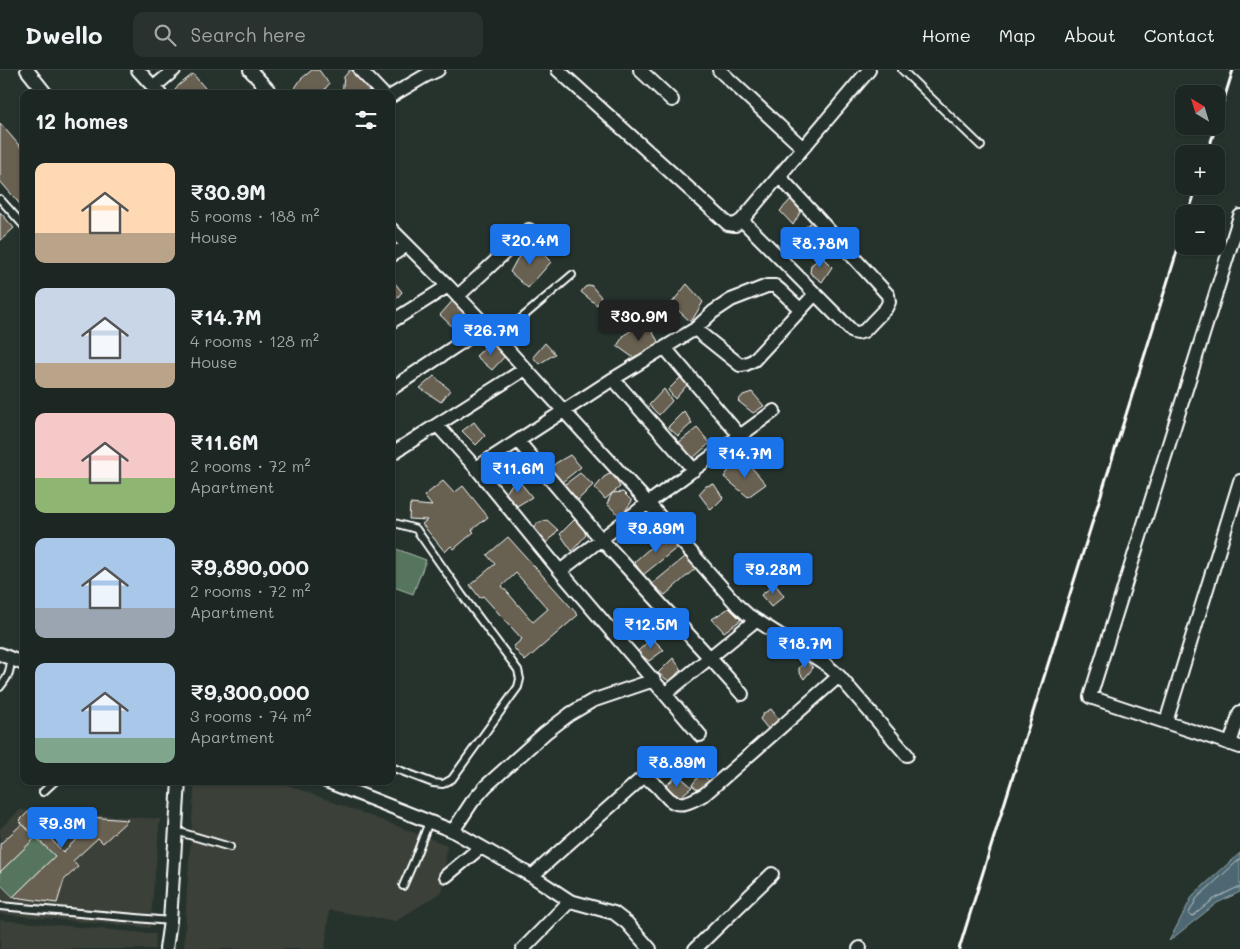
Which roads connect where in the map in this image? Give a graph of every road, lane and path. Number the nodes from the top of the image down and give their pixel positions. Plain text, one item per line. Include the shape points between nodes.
1 (27, 70) edge
2 (138, 70) edge
3 (174, 70) edge
4 (250, 70) edge
5 (360, 70) edge
6 (438, 70) edge
7 (558, 70) edge
8 (640, 70) edge
9 (719, 70) edge
10 (869, 70) edge
11 (902, 70) edge
12 (43, 90) edge
13 (156, 90) edge
14 (158, 90) edge
15 (268, 90) edge
16 (379, 90) edge
17 (395, 94) edge
18 (672, 100) dead end
19 (981, 146) dead end
20 (803, 148) junction
21 (780, 177) junction
22 (0, 198) edge
23 (1240, 216) edge
24 (742, 220) junction
25 (20, 221) edge
26 (529, 230) dead end
27 (395, 234) edge
28 (407, 245) junction
29 (395, 253) edge
30 (572, 275) dead end
31 (448, 286) junction
32 (816, 294) junction
33 (458, 296) junction
34 (800, 309) junction
35 (395, 319) edge
36 (486, 326) junction
37 (695, 329) junction
38 (498, 338) junction
39 (664, 348) junction
40 (525, 369) junction
41 (613, 379) junction
42 (395, 386) edge
43 (564, 411) junction
44 (774, 411) dead end
45 (437, 425) junction
46 (740, 436) junction
47 (518, 441) junction
48 (395, 451) edge
49 (476, 468) junction
50 (694, 470) junction
51 (1240, 481) edge
52 (648, 503) junction
53 (395, 523) edge
54 (601, 539) junction
55 (560, 571) junction
56 (756, 620) junction
57 (6, 656) edge
58 (710, 658) junction
59 (20, 662) edge
60 (839, 676) junction
61 (654, 680) junction
62 (0, 687) edge
63 (665, 694) junction
64 (742, 694) dead end
65 (1240, 712) edge
66 (1166, 722) junction
67 (700, 735) dead end
68 (1235, 746) edge
69 (907, 755) dead end
70 (395, 769) edge
71 (51, 785) edge
72 (179, 785) edge
73 (336, 785) edge
74 (43, 792) dead end
75 (429, 822) junction
76 (176, 831) junction
77 (452, 831) junction
78 (230, 847) dead end
79 (481, 847) junction
80 (772, 874) dead end
81 (446, 876) dead end
82 (532, 876) junction
83 (402, 886) dead end
84 (570, 901) junction
85 (0, 906) edge
86 (170, 920) junction
87 (166, 949) edge
88 (524, 949) edge
89 (650, 949) edge
90 (695, 949) edge

1 - 12 street
2 - 13 street
3 - 14 street
4 - 15 street
5 - 16 street
6 - 17 street
7 - 24 street via 728,224 735,225
8 - 18 street
9 - 20 street
10 - 20 street
11 - 19 lane
20 - 21 street
21 - 24 street
21 - 32 street via 888,295 889,302 858,333 853,332
22 - 25 lane
23 - 66 street via 1090,697
24 - 32 street
26 - 33 street
27 - 28 street
28 - 29 street
28 - 31 street
30 - 38 lane
31 - 33 street
31 - 35 street
32 - 34 street
33 - 36 street
34 - 37 street via 775,286 767,286 721,306
34 - 37 street via 754,360 746,364 740,365
36 - 38 street
36 - 42 street
37 - 39 street
38 - 40 street
39 - 41 street
39 - 46 street
40 - 43 street
40 - 45 street
41 - 43 street
41 - 50 street
43 - 47 street
43 - 52 street
44 - 46 street
45 - 48 street
45 - 49 street
46 - 50 street
47 - 49 street
47 - 54 street
49 - 55 street
50 - 52 street
51 - 66 street
52 - 54 street
52 - 56 street via 738,606
53 - 70 lane via 416,529 518,670 520,679 518,687 452,779 443,784 433,783
54 - 55 street
54 - 58 street
55 - 61 street
56 - 58 street
56 - 60 street
57 - 59 street
57 - 62 lane via 10,670
58 - 63 street
58 - 64 street
60 - 69 street
60 - 82 street via 705,794 692,801 677,803 650,780 641,779
61 - 63 street
61 - 77 street via 592,701 570,714 486,786
63 - 67 street
65 - 68 street
66 - 68 street
71 - 74 lane
72 - 76 street
73 - 75 street
75 - 77 street
75 - 83 lane
76 - 78 lane
76 - 86 street
77 - 79 street
79 - 81 street
79 - 82 street
80 - 90 street
82 - 84 street
84 - 88 street
84 - 89 street via 614,913
85 - 86 lane
86 - 87 street

